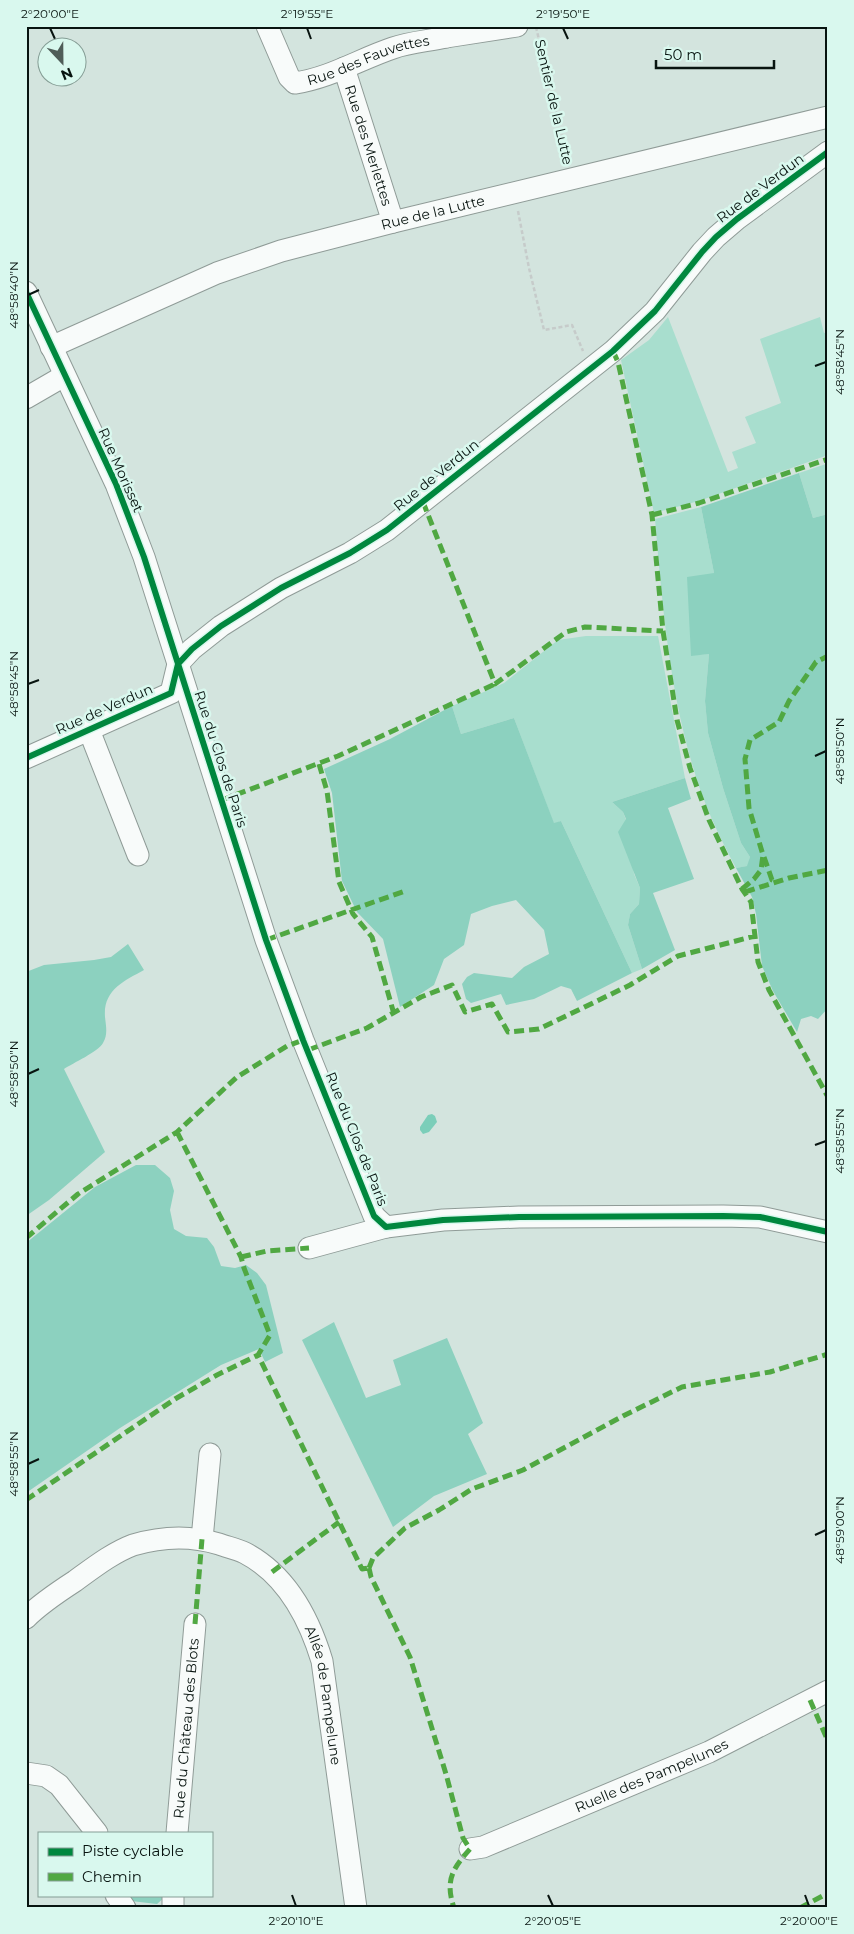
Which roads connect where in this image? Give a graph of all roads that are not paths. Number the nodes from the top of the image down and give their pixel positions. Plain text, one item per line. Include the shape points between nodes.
1 (267, 26) edge
2 (517, 26) edge
3 (445, 32) edge
4 (344, 68) junction
5 (828, 116) edge
6 (828, 121) edge
7 (828, 132) edge
8 (828, 152) edge
9 (393, 222) junction
10 (26, 292) edge
11 (51, 347) junction
12 (64, 376) junction
13 (26, 398) edge
14 (178, 664) junction
15 (89, 730) junction
16 (26, 758) edge
17 (138, 855) dead end
18 (386, 1227) junction
19 (828, 1232) edge
20 (309, 1248) dead end
21 (210, 1454) dead end
22 (202, 1539) junction
23 (26, 1618) edge
24 (195, 1624) dead end
25 (828, 1691) edge
26 (26, 1773) edge
27 (96, 1832) edge
28 (177, 1832) edge
29 (470, 1849) dead end
30 (117, 1896) edge
31 (125, 1908) edge
32 (356, 1908) edge

1 - 4 street, Rue des Fauvettes via 289,77 295,83
2 - 3 street, Rue des Fauvettes
3 - 4 street, Rue des Fauvettes
4 - 9 street, Rue des Merlettes
5 - 9 street, Rue de la Lutte
6 - 7 street
8 - 14 street, Rue de Verdun via 716,237 656,311 613,351 387,530 281,588 221,626
9 - 11 street, Rue de la Lutte via 281,251 217,273
10 - 11 street, Rue Morisset
11 - 12 street, Rue Morisset
12 - 13 street
12 - 14 street, Rue Morisset via 116,484 144,556
14 - 15 street, Rue de Verdun via 171,693
14 - 18 street, Rue du Clos de Paris via 266,940 374,1216
15 - 16 street, Rue de Verdun
15 - 17 street
18 - 19 street via 500,1218 723,1216 760,1217
18 - 20 street
21 - 22 street
22 - 23 street, Allée de Pampelune via 158,1538 131,1546 107,1559
22 - 32 street, Allée de Pampelune via 244,1552 272,1572 298,1604 317,1643
24 - 28 street, Rue du Château des Blots
25 - 29 street, Ruelle des Pampelunes via 709,1752 482,1847
26 - 27 street via 46,1776 59,1785
30 - 31 street

